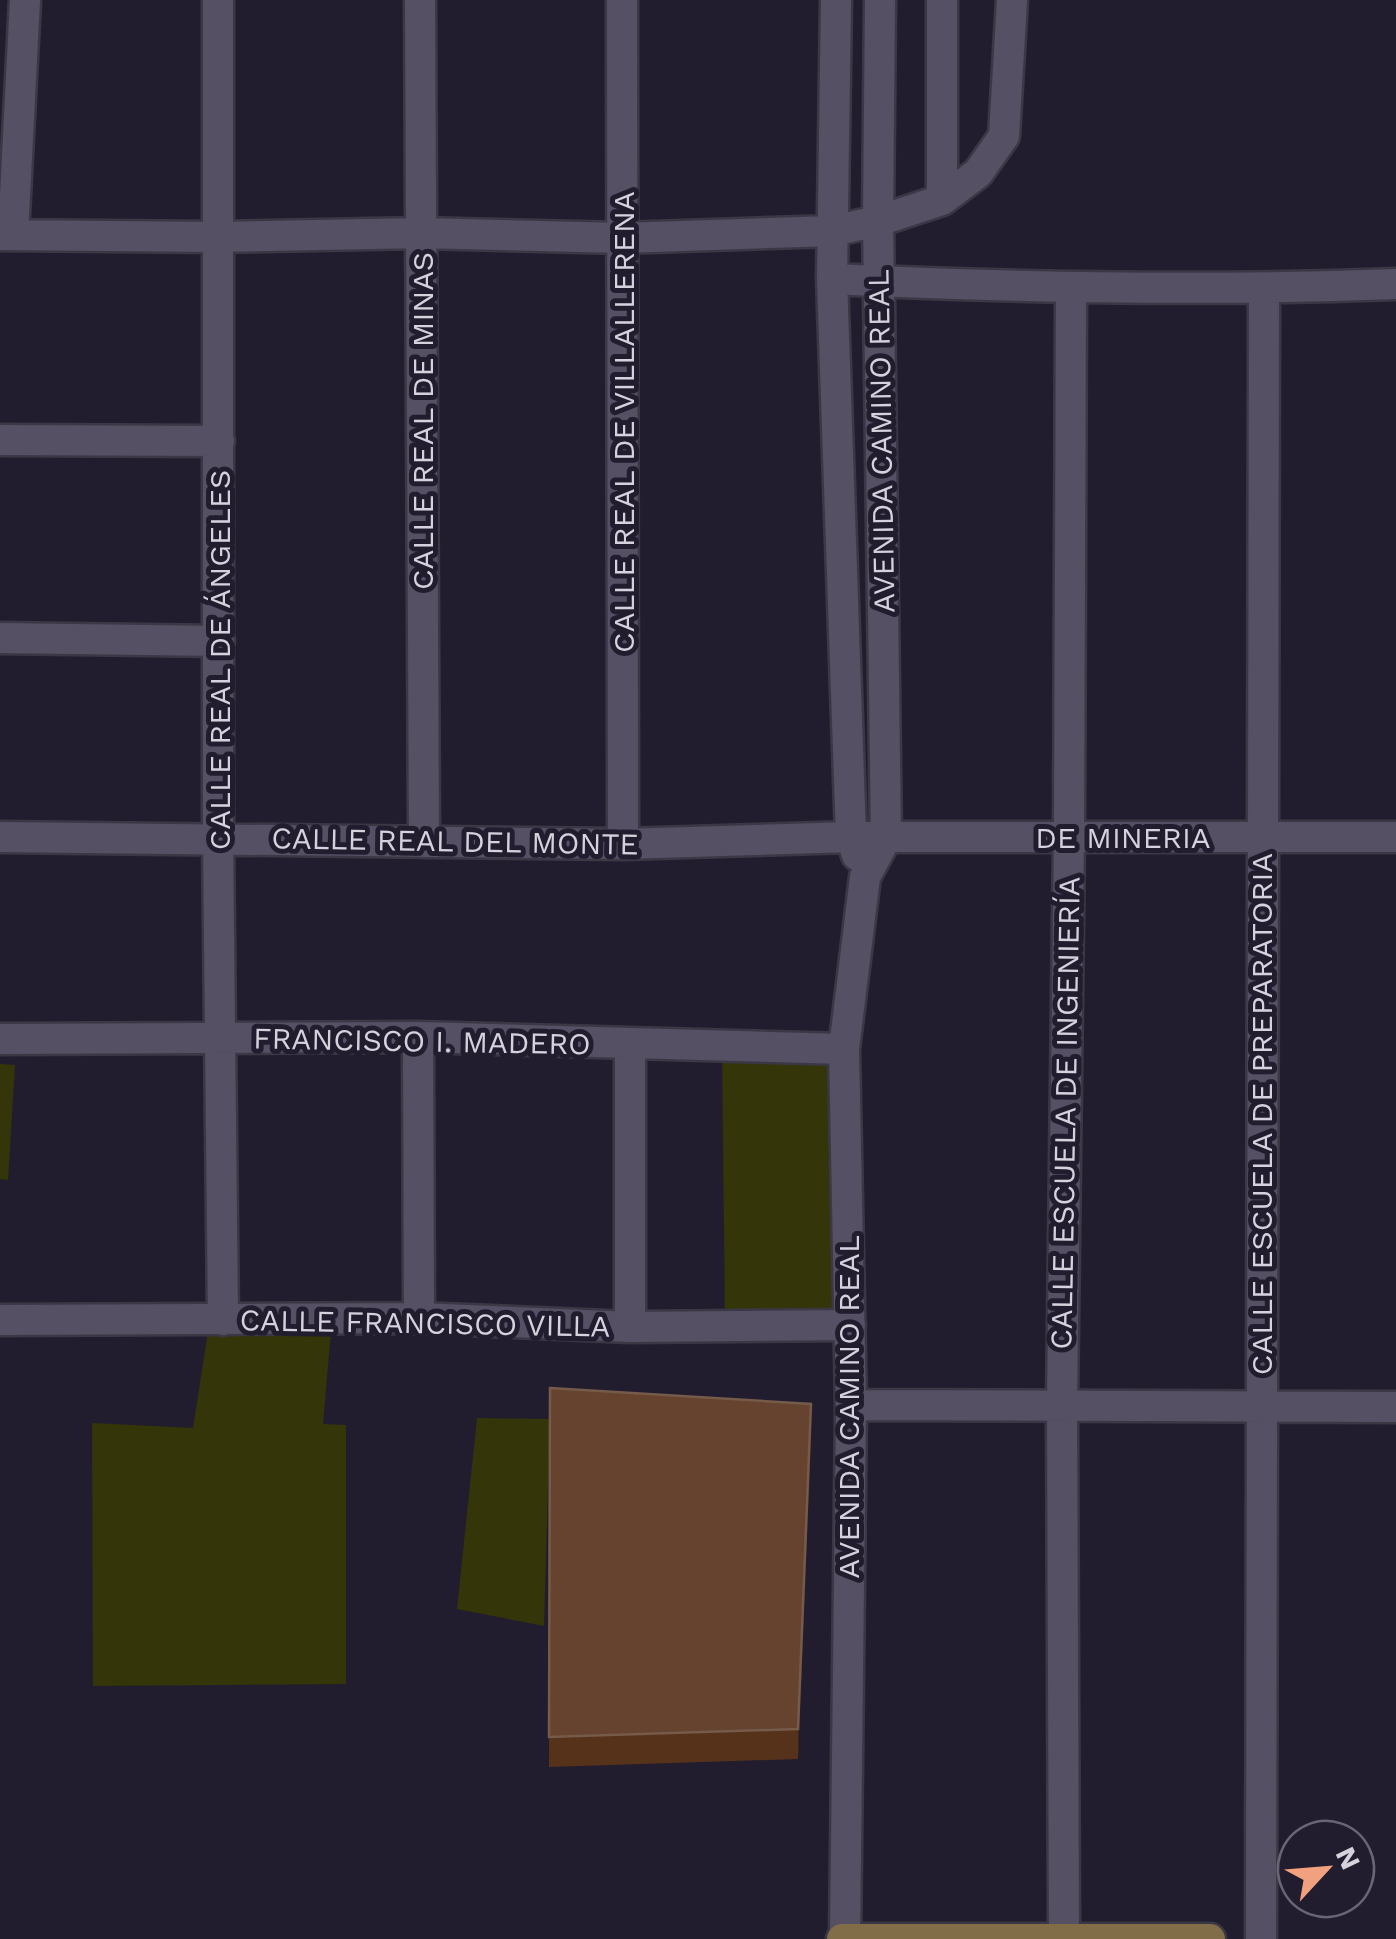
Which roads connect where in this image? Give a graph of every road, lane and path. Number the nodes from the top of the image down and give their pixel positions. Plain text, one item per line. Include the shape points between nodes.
1 (25, 0) edge
2 (218, 0) edge
3 (420, 0) edge
4 (622, 0) edge
5 (836, 0) edge
6 (880, 0) edge
7 (942, 0) edge
8 (1012, 0) edge
9 (942, 200) junction
10 (878, 222) junction
11 (832, 230) junction
12 (421, 233) junction
13 (6, 235) edge
14 (217, 237) junction
15 (622, 238) junction
16 (832, 279) junction
17 (879, 282) junction
18 (1396, 284) edge
19 (1071, 289) junction
20 (1264, 289) junction
21 (0, 440) edge
22 (220, 441) junction
23 (0, 638) edge
24 (219, 641) junction
25 (0, 836) edge
26 (1069, 836) junction
27 (218, 837) junction
28 (851, 837) junction
29 (886, 838) junction
30 (1262, 838) junction
31 (1396, 838) edge
32 (424, 842) junction
33 (624, 844) junction
34 (866, 877) junction
35 (418, 1036) junction
36 (0, 1039) edge
37 (219, 1039) junction
38 (630, 1044) junction
39 (844, 1049) junction
40 (419, 1318) junction
41 (0, 1320) edge
42 (223, 1320) junction
43 (850, 1324) junction
44 (630, 1327) junction
45 (851, 1405) junction
46 (1062, 1405) junction
47 (1260, 1407) junction
48 (1396, 1407) edge
49 (1064, 1937) edge
50 (844, 1939) edge
51 (1210, 1939) edge
52 (1261, 1939) edge

1 - 13 street
2 - 14 street, CALLE REAL DE ÁNGELES
3 - 12 street, CALLE REAL DE MINAS
4 - 15 street, CALLE REAL DE VILLALLERENA
5 - 11 street, AVENIDA CAMINO REAL
6 - 10 street, AVENIDA CAMINO REAL
7 - 9 street
8 - 9 street via 1004,136 978,173
9 - 10 street
10 - 11 street
10 - 17 street, AVENIDA CAMINO REAL
11 - 15 street
11 - 16 street, AVENIDA CAMINO REAL
12 - 14 street
12 - 15 street
12 - 32 street, CALLE REAL DE MINAS
13 - 14 street
14 - 22 street, CALLE REAL DE ÁNGELES
15 - 33 street, CALLE REAL DE VILLALLERENA
16 - 17 street
16 - 28 street, AVENIDA CAMINO REAL
17 - 19 street
17 - 29 street, AVENIDA CAMINO REAL
18 - 20 street
19 - 20 street
19 - 26 street, CALLE ESCUELA DE INGENIERÍA
20 - 30 street, CALLE ESCUELA DE PREPARATORIA
21 - 22 street
22 - 24 street, CALLE REAL DE ÁNGELES
23 - 24 street
24 - 27 street, CALLE REAL DE ÁNGELES
25 - 27 street, CALLE REAL DEL MONTE
26 - 29 street, DE MINERIA
26 - 30 street, DE MINERIA
26 - 46 street, CALLE ESCUELA DE INGENIERÍA
27 - 32 street, CALLE REAL DEL MONTE
27 - 37 street, CALLE REAL DE ÁNGELES
28 - 29 street, DE MINERIA
28 - 33 street, CALLE REAL DEL MONTE
28 - 34 street, AVENIDA CAMINO REAL
29 - 34 street, AVENIDA CAMINO REAL
30 - 31 street, DE MINERIA
30 - 47 street, CALLE ESCUELA DE PREPARATORIA
32 - 33 street, CALLE REAL DEL MONTE
34 - 39 street, AVENIDA CAMINO REAL
35 - 37 street, FRANCISCO I. MADERO
35 - 38 street, FRANCISCO I. MADERO
35 - 40 street
36 - 37 street, FRANCISCO I. MADERO
37 - 42 street, CALLE REAL DE ÁNGELES
38 - 39 street, FRANCISCO I. MADERO
38 - 44 street
39 - 43 street, AVENIDA CAMINO REAL
40 - 42 street, CALLE FRANCISCO VILLA
40 - 44 street, CALLE FRANCISCO VILLA
41 - 42 street, CALLE FRANCISCO VILLA
43 - 44 street, CALLE FRANCISCO VILLA
43 - 45 street, AVENIDA CAMINO REAL
45 - 46 street
45 - 50 street, AVENIDA CAMINO REAL
46 - 47 street
46 - 49 street, CALLE ESCUELA DE INGENIERÍA
47 - 48 street
47 - 52 street, CALLE ESCUELA DE PREPARATORIA
49 - 50 main road
49 - 51 main road

